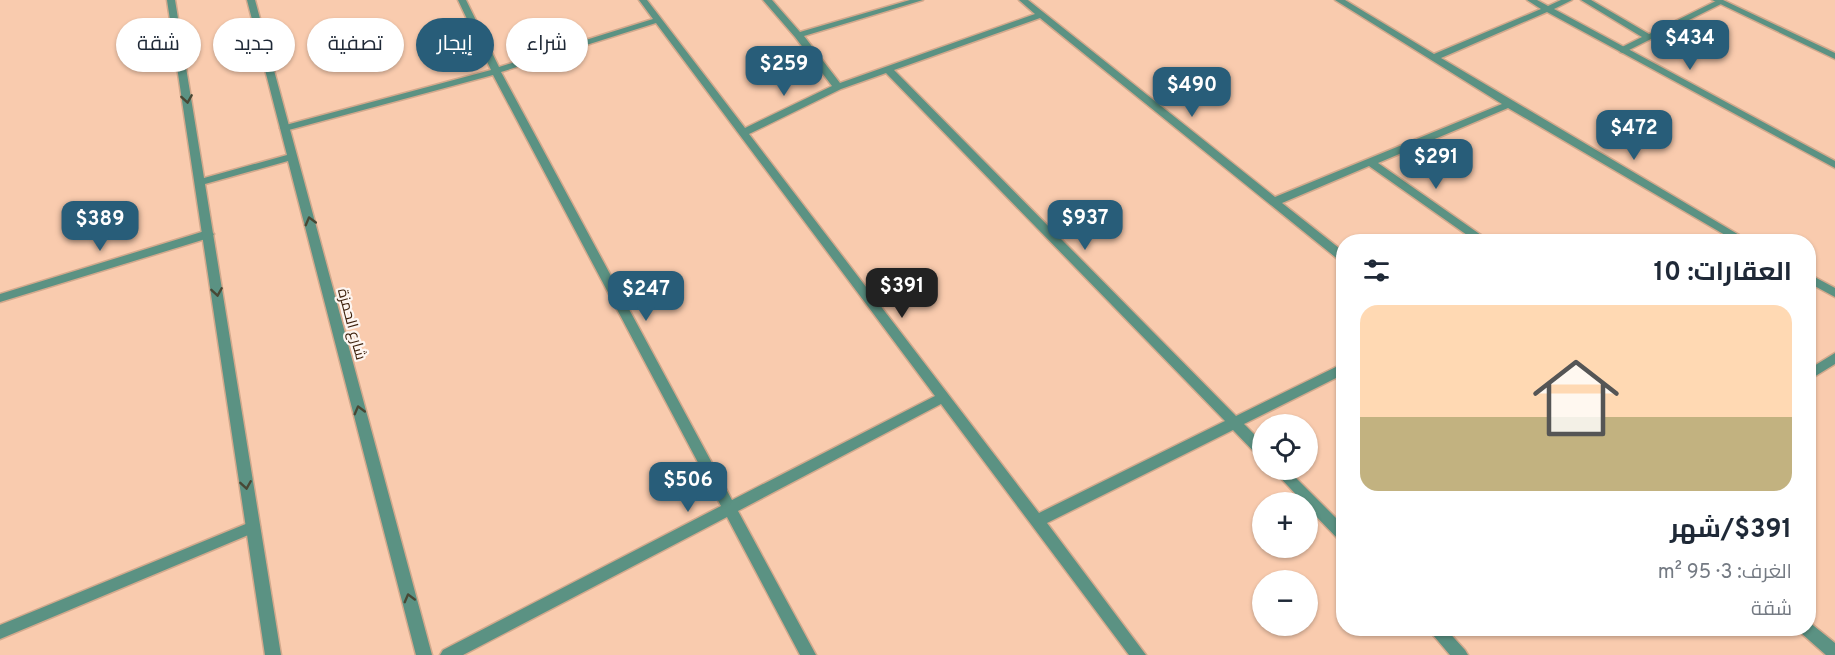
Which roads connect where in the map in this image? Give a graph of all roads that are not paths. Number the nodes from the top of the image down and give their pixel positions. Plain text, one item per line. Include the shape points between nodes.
1 (171, 0) edge
2 (251, 0) edge
3 (462, 0) edge
4 (643, 0) edge
5 (767, 0) edge
6 (919, 0) edge
7 (1023, 0) edge
8 (1339, 0) edge
9 (1532, 0) edge
10 (1568, 0) edge
11 (1585, 0) edge
12 (1719, 1) edge
13 (1548, 9) junction
14 (1041, 15) junction
15 (658, 20) junction
16 (798, 35) junction
17 (1649, 38) junction
18 (1623, 50) junction
19 (1835, 56) edge
20 (1434, 58) junction
21 (887, 69) junction
22 (496, 71) junction
23 (838, 87) junction
24 (1509, 104) junction
25 (285, 128) junction
26 (743, 133) junction
27 (292, 157) junction
28 (1370, 162) junction
29 (1835, 165) edge
30 (200, 182) junction
31 (1274, 202) junction
32 (208, 234) junction
33 (1474, 234) edge
34 (1732, 234) edge
35 (1336, 252) edge
36 (1816, 282) edge
37 (1835, 293) edge
38 (0, 298) edge
39 (1835, 358) edge
40 (1816, 370) edge
41 (1336, 372) edge
42 (943, 397) junction
43 (1234, 423) junction
44 (1252, 441) edge
45 (1290, 480) edge
46 (729, 510) junction
47 (1037, 521) junction
48 (253, 527) junction
49 (1336, 528) edge
50 (0, 632) edge
51 (1442, 636) edge
52 (1815, 636) edge
53 (1835, 653) edge
54 (273, 655) edge
55 (424, 655) edge
56 (448, 655) edge
57 (808, 655) edge
58 (1138, 655) edge
59 (1460, 655) edge

1 -> 30 street
2 - 25 street, شارع الحمزة
3 - 22 street
4 - 15 street
5 - 16 street
6 - 16 street
7 - 14 street
8 - 20 street
9 - 13 street
10 - 13 street
11 - 17 street
12 - 17 street
12 - 19 street
13 - 18 street
13 - 20 street
14 - 21 street
14 - 31 street
15 - 22 street
15 - 26 street
16 - 23 street
17 - 18 street
18 - 29 street
20 - 24 street
21 - 23 street
21 - 43 street
22 - 25 street
22 - 46 street
23 - 26 street
24 - 28 street
24 - 34 street
25 - 27 street, شارع الحمزة
26 - 42 street
27 - 30 street
55 -> 27 street, شارع الحمزة
28 - 31 street
28 - 33 street
30 - 32 street
31 - 35 street
32 - 38 street
32 -> 48 street
36 - 37 street
39 - 40 street
41 - 43 street
42 - 46 street
42 - 47 street
43 - 44 street
43 - 47 street
45 - 49 street
46 - 56 street
46 - 57 street
47 - 58 street
48 - 50 street
48 - 54 street
51 - 59 street
52 - 53 street

